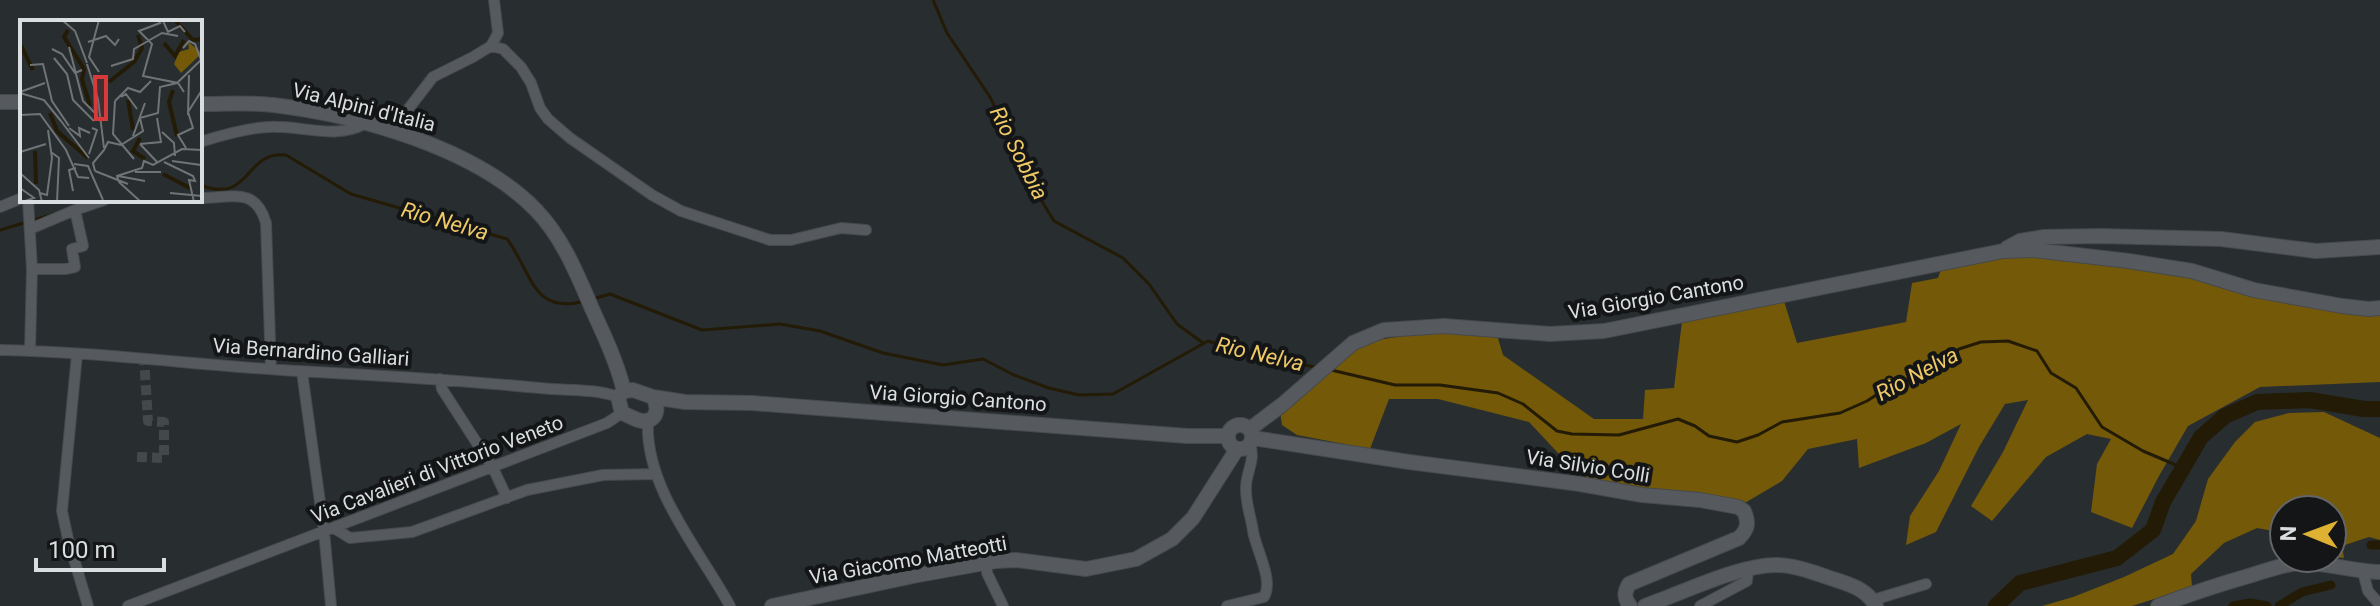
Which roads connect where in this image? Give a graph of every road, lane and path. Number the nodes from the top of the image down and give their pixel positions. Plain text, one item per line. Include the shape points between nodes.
1 (494, 0) edge
2 (491, 46) junction
3 (202, 104) edge
4 (372, 126) junction
5 (202, 141) edge
6 (202, 198) edge
7 (20, 199) edge
8 (28, 202) edge
9 (98, 202) edge
10 (0, 207) edge
11 (75, 210) junction
12 (30, 224) junction
13 (866, 230) dead end
14 (2380, 247) edge
15 (2003, 251) junction
16 (32, 269) junction
17 (2380, 308) edge
18 (0, 350) edge
19 (30, 350) junction
20 (77, 354) junction
21 (271, 369) junction
22 (302, 372) junction
23 (440, 379) junction
24 (621, 394) junction
25 (653, 397) junction
26 (685, 402) junction
27 (622, 413) junction
28 (653, 417) junction
29 (1228, 436) junction
30 (1247, 440) junction
31 (493, 468) junction
32 (655, 474) junction
33 (507, 498) junction
34 (329, 529) junction
35 (986, 563) junction
36 (1748, 569) junction
37 (2363, 572) junction
38 (2380, 572) edge
39 (1926, 584) dead end
40 (1670, 602) edge
41 (1874, 603) edge
42 (2380, 605) edge
43 (88, 606) edge
44 (128, 606) edge
45 (331, 606) edge
46 (730, 606) edge
47 (772, 606) edge
48 (1003, 606) edge
49 (1227, 606) edge
50 (1630, 606) edge
51 (1645, 606) edge
52 (1700, 606) edge
53 (2158, 606) edge

1 - 2 street via 498,33
2 - 4 street via 433,77 406,112
2 - 13 street via 503,49 521,67 548,119 681,211 770,240 841,228
3 - 4 street, Via Alpini d'Italia via 271,105
4 - 5 street via 325,131 270,127
4 - 24 street, Via Alpini d'Italia via 428,142 496,178 537,210 563,245 585,291 616,363
6 - 21 street via 253,199 262,209
7 - 10 street
8 - 12 street
9 - 11 street
11 - 12 street
11 - 16 street via 83,246 72,249 75,267
12 - 16 street
14 - 15 street via 2316,251 2221,239 2099,236 2032,239
15 - 17 street via 2129,261 2192,271 2254,290
15 - 30 street, Via Giorgio Cantono via 1604,331 1550,334 1421,326 1384,330 1353,343
16 - 19 street
18 - 19 street, Via Bernardino Galliari
19 - 20 street, Via Bernardino Galliari
20 - 21 street, Via Bernardino Galliari
20 - 43 street via 62,511
21 - 22 street, Via Bernardino Galliari
22 - 23 street, Via Bernardino Galliari
22 - 34 street
23 - 24 street, Via Bernardino Galliari
23 - 31 street
24 - 25 street via 633,390
24 - 27 street
25 - 26 street, Via Giorgio Cantono
25 - 28 street
26 - 28 street, Via Giorgio Cantono
26 - 29 street, Via Giorgio Cantono
27 - 28 street via 640,421
27 - 31 street, Via Cavalieri di Vittorio Veneto
28 - 32 street via 647,437
29 - 30 street via 1232,446
29 - 30 street, Via Giorgio Cantono via 1233,427 1246,426
30 - 35 street, Via Giacomo Matteotti via 1193,518 1172,539 1136,559 1086,569 1016,560
30 - 49 street via 1253,452 1245,486 1268,590 1264,597
30 - 50 street, Via Silvio Colli via 1700,500 1744,511 1748,524 1739,538 1629,584 1625,599
31 - 33 street
31 - 34 street, Via Cavalieri di Vittorio Veneto
32 - 33 street via 603,475
32 - 46 street
33 - 34 street via 412,532 350,538
34 - 44 street, Via Cavalieri di Vittorio Veneto
34 - 45 street
35 - 47 street, Via Giacomo Matteotti
35 - 48 street
36 - 40 street
36 - 41 street via 1778,565 1806,570 1847,582
36 - 52 street via 1747,581
37 - 38 street
37 - 42 street via 2368,591
37 - 53 street via 2300,563
39 - 41 street
40 - 51 street

